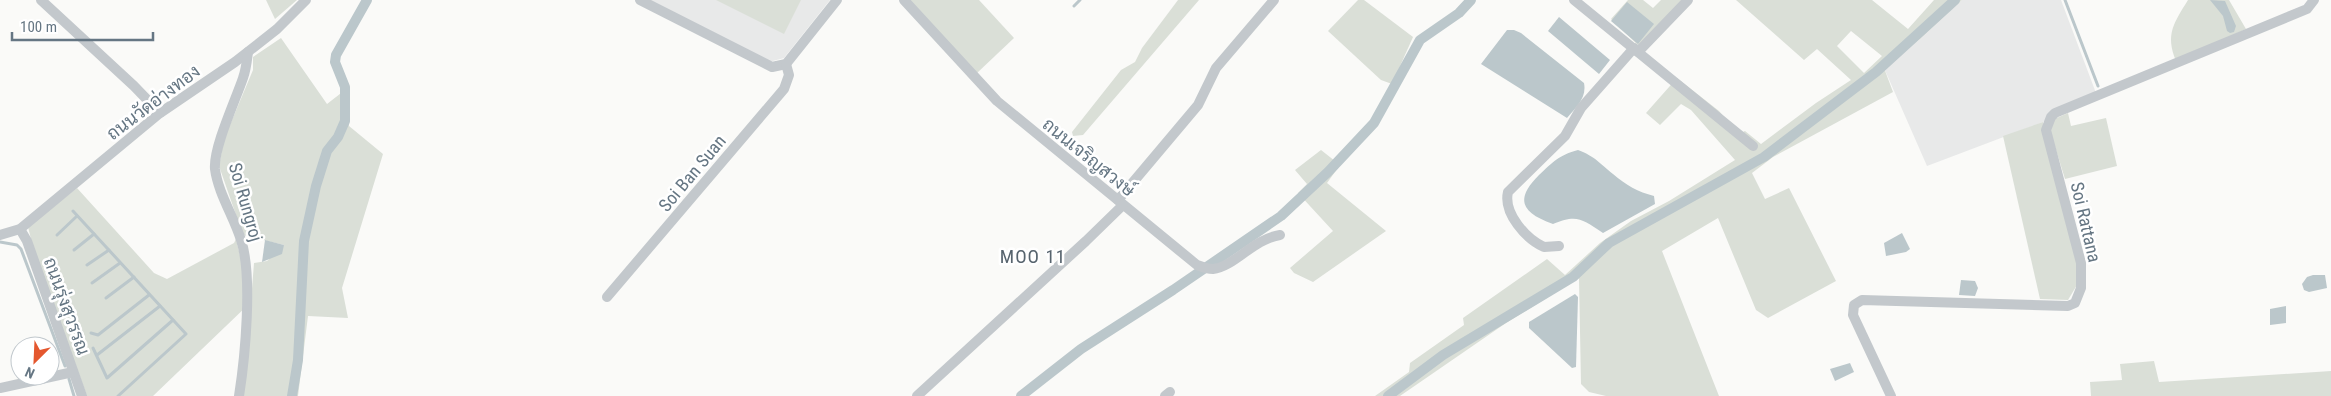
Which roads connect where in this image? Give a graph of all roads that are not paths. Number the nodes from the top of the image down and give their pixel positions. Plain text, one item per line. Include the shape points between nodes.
1 (41, 0) edge
2 (306, 0) edge
3 (640, 0) edge
4 (837, 0) edge
5 (904, 0) edge
6 (1274, 0) edge
7 (1574, 0) edge
8 (1688, 0) edge
9 (2314, 0) edge
10 (1636, 50) junction
11 (248, 52) junction
12 (786, 64) junction
13 (160, 113) junction
14 (1753, 146) dead end
15 (1120, 202) junction
16 (20, 229) junction
17 (0, 235) edge
18 (1280, 235) dead end
19 (1559, 246) dead end
20 (607, 297) dead end
21 (74, 372) junction
22 (0, 388) edge
23 (82, 396) edge
24 (239, 396) edge
25 (917, 396) edge
26 (1892, 396) edge

1 - 13 street
2 - 11 street, ถนนวัดอ่างทอง
3 - 12 street via 762,63 772,67
4 - 12 street
5 - 15 street, ถนนเจริญสวงษ์ via 997,101
6 - 15 street via 1216,68 1198,105
7 - 10 street
8 - 10 street
9 - 26 street, Soi Rattana via 2307,9 2055,113 2046,130 2081,263 2082,288 2079,296 2068,306 1858,302 1854,305 1854,315
10 - 14 street
10 - 19 street via 1581,108 1565,136 1508,192 1510,214 1524,230 1544,247
11 - 13 street, ถนนวัดอ่างทอง
11 - 24 street, Soi Rungroj via 243,77 226,121 216,169 242,242 245,262 243,373
12 - 20 street, Soi Ban Suan via 789,75 784,89
13 - 16 street, ถนนวัดอ่างทอง
15 - 18 street, ถนนเจริญสวงษ์ via 1202,266 1213,269 1258,242
15 - 25 street via 1086,241
16 - 17 street
16 - 21 street, ถนนรุ่งสุวรรณ
21 - 22 street
21 - 23 street, ถนนรุ่งสุวรรณ

